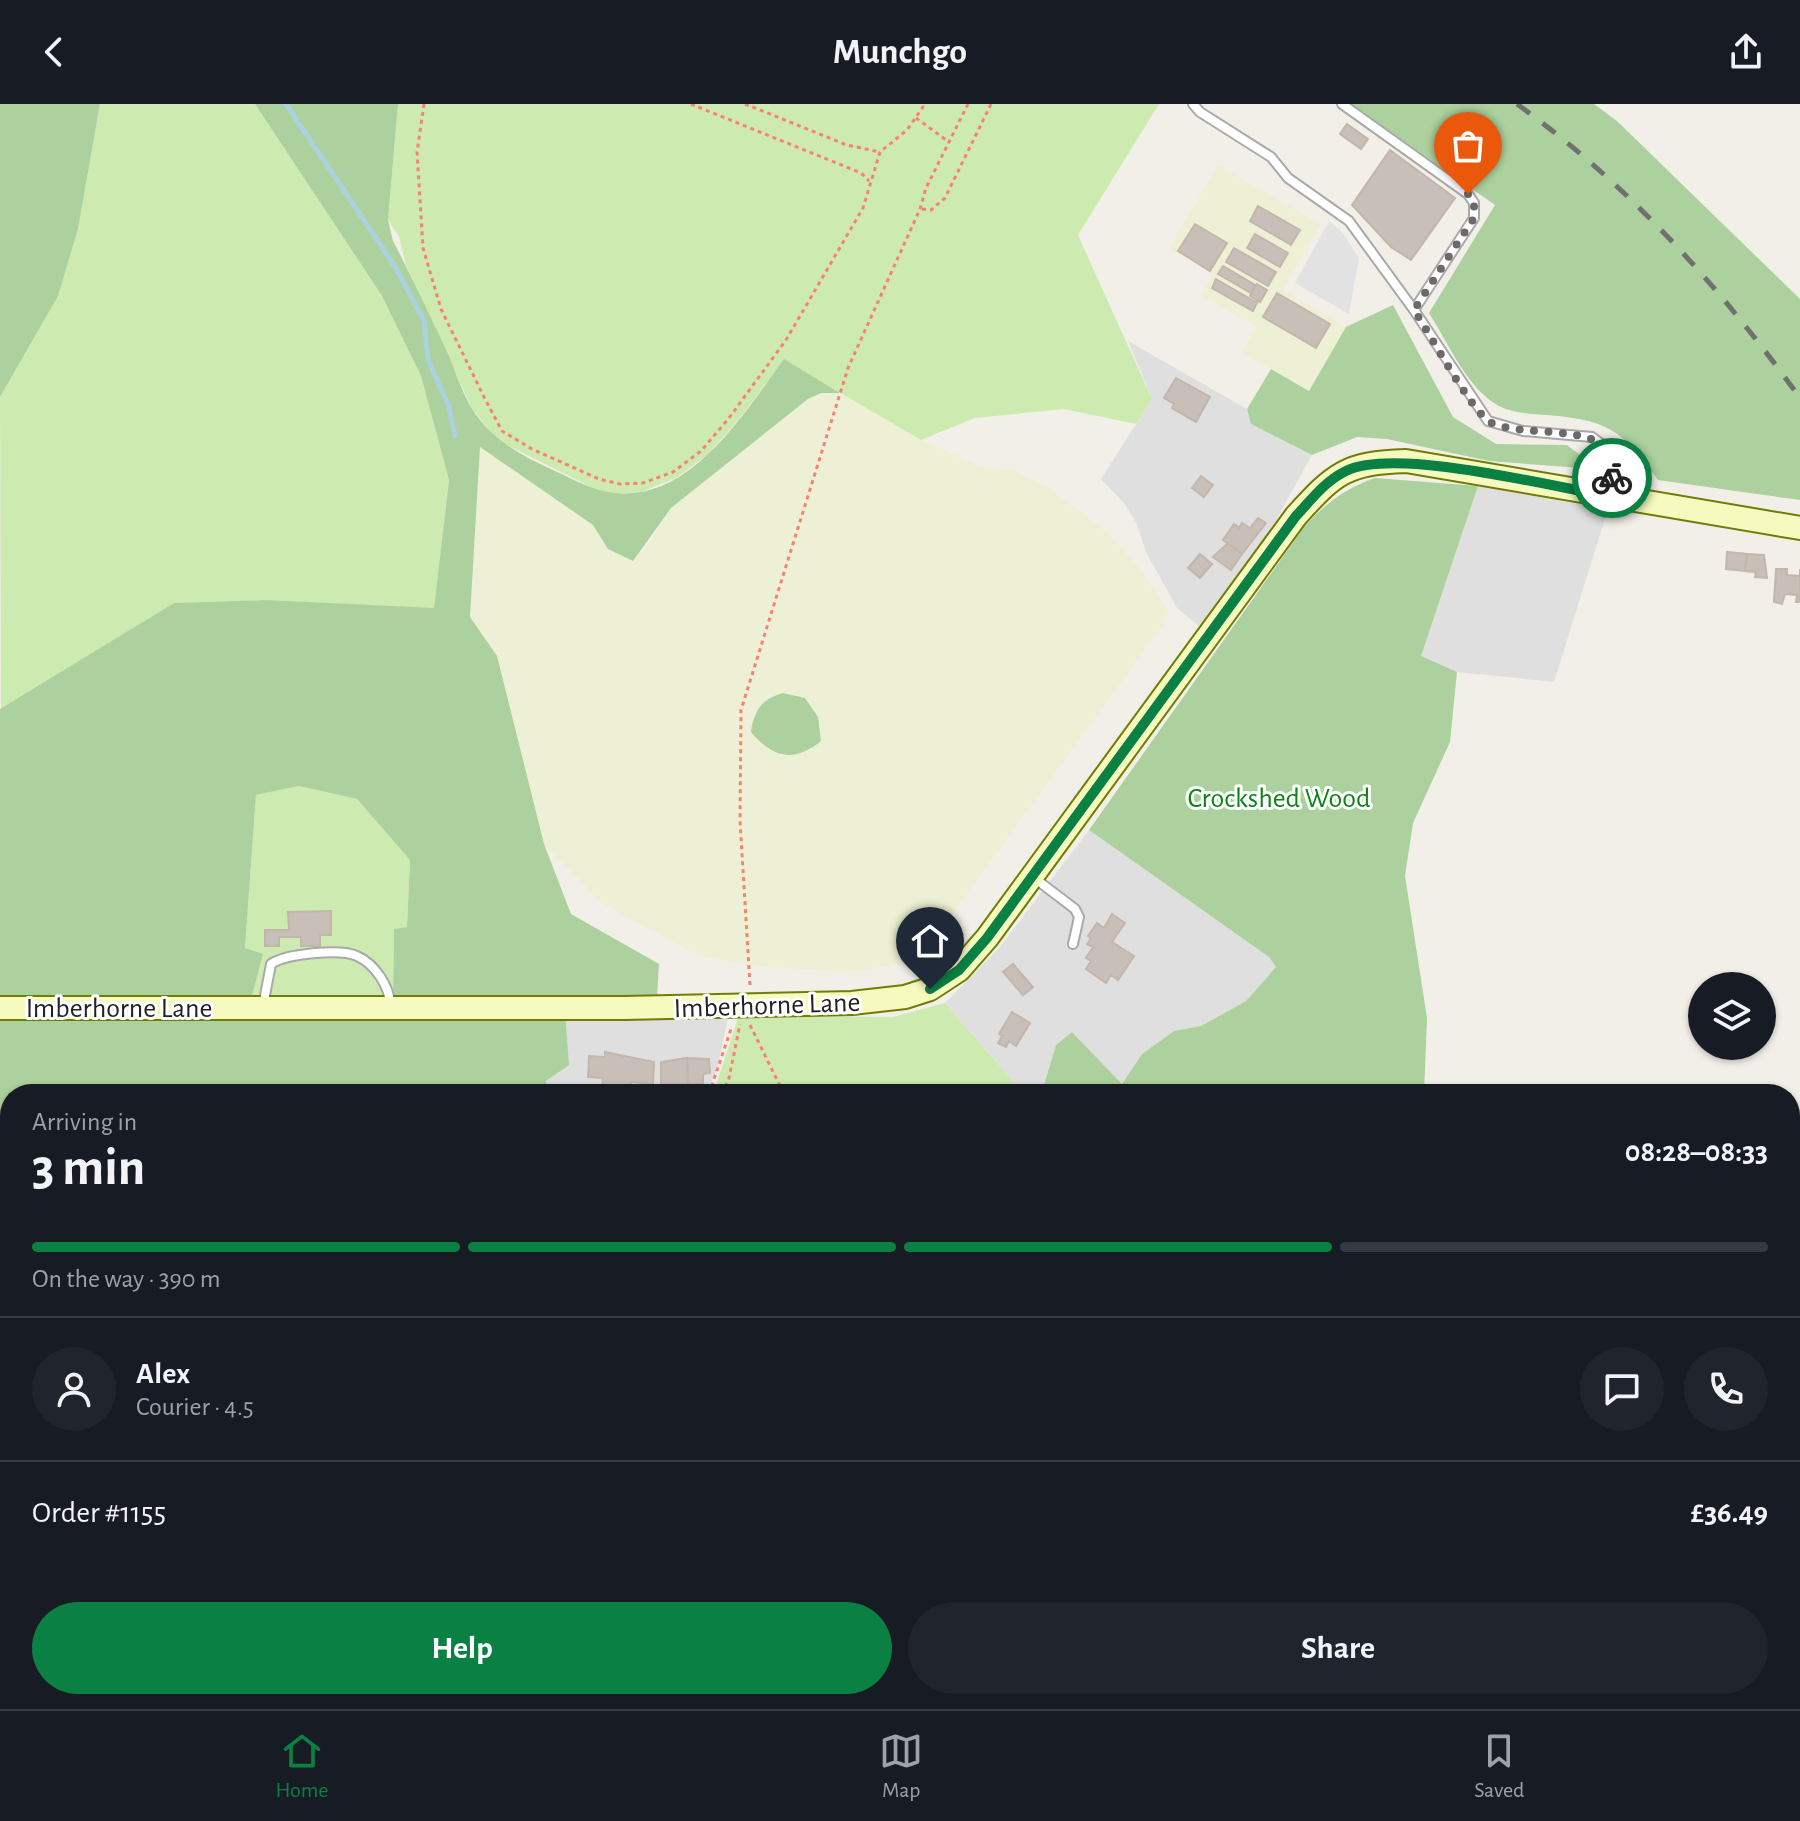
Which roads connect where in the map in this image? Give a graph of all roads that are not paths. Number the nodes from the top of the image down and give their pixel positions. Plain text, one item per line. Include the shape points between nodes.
1 (1193, 104) edge
2 (1342, 104) edge
3 (1414, 310) junction
4 (1608, 496) junction
5 (1800, 528) edge
6 (1033, 876) junction
7 (1073, 944) dead end
8 (263, 1006) junction
9 (390, 1006) junction
10 (0, 1008) edge

1 - 3 lane via 1271,157 1288,178 1349,221
2 - 3 lane via 1474,203 1474,218
3 - 4 lane via 1488,421 1523,431 1592,437 1608,449 1614,467
4 - 5 street, Imberhorne Lane
4 - 6 street, Imberhorne Lane via 1406,461 1368,462 1328,481 1296,516
6 - 7 lane via 1075,909 1079,917
6 - 9 street, Imberhorne Lane via 959,970 930,989 880,1001 738,1012
8 - 9 street, Imberhorne Lane
8 - 9 lane via 271,964 281,957 341,953 358,956 386,983
8 - 10 street, Imberhorne Lane

